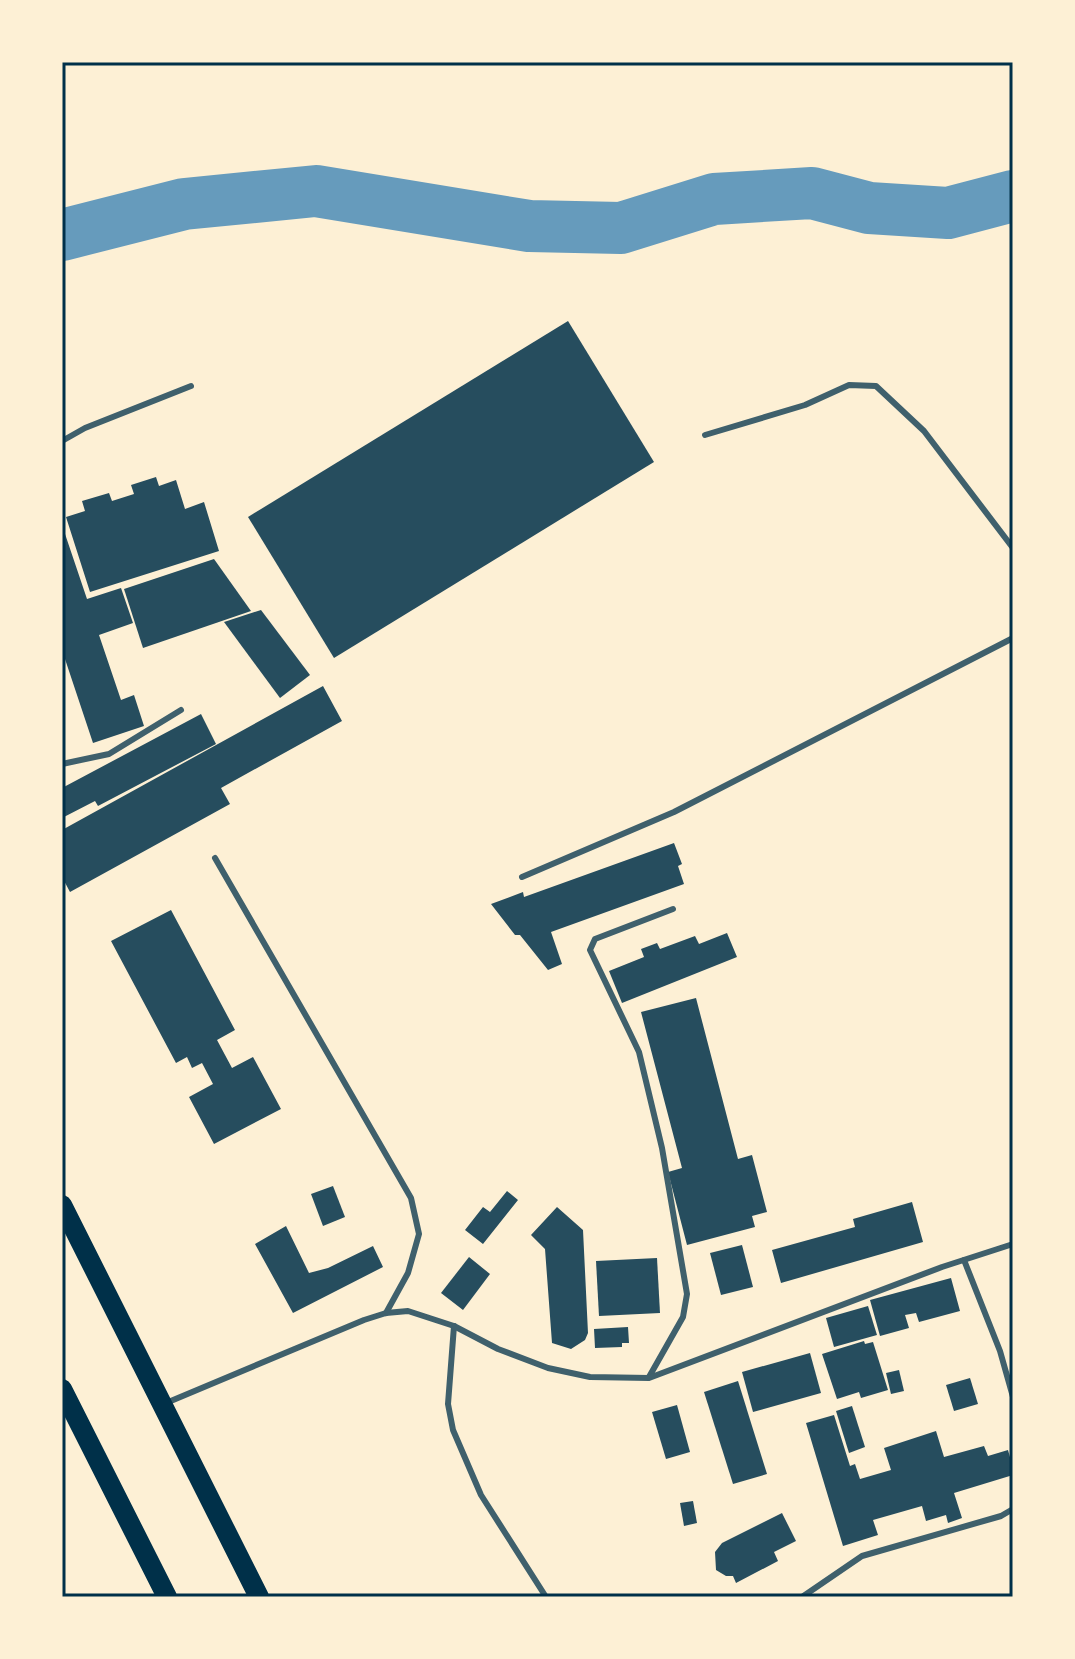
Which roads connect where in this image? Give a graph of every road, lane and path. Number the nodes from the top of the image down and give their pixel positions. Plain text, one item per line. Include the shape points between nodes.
1 (191, 386) dead end
2 (705, 435) dead end
3 (62, 441) edge
4 (1013, 548) edge
5 (1013, 638) edge
6 (181, 710) dead end
7 (62, 764) edge
8 (215, 858) dead end
9 (522, 877) dead end
10 (673, 909) dead end
11 (62, 1205) edge
12 (1013, 1244) edge
13 (964, 1260) junction
14 (386, 1313) junction
15 (454, 1326) junction
16 (649, 1378) junction
17 (62, 1389) edge
18 (1013, 1397) edge
19 (162, 1405) junction
20 (1013, 1509) edge
21 (167, 1597) edge
22 (259, 1597) edge
23 (546, 1597) edge
24 (802, 1597) edge

1 - 3 lane
2 - 4 lane via 805,405 849,385 876,386 924,431
5 - 9 lane via 674,812
6 - 7 lane via 109,754
8 - 14 lane via 411,1198 419,1234 408,1273
10 - 16 lane via 595,939 590,950 639,1052 687,1294 683,1317
11 - 19 highway
12 - 13 lane
13 - 16 lane
13 - 18 lane
14 - 15 lane via 408,1311
14 - 19 lane
15 - 16 lane via 548,1368 590,1377
15 - 23 lane via 448,1404 453,1430 481,1495
17 - 21 highway
19 - 22 highway
20 - 24 lane via 862,1556

